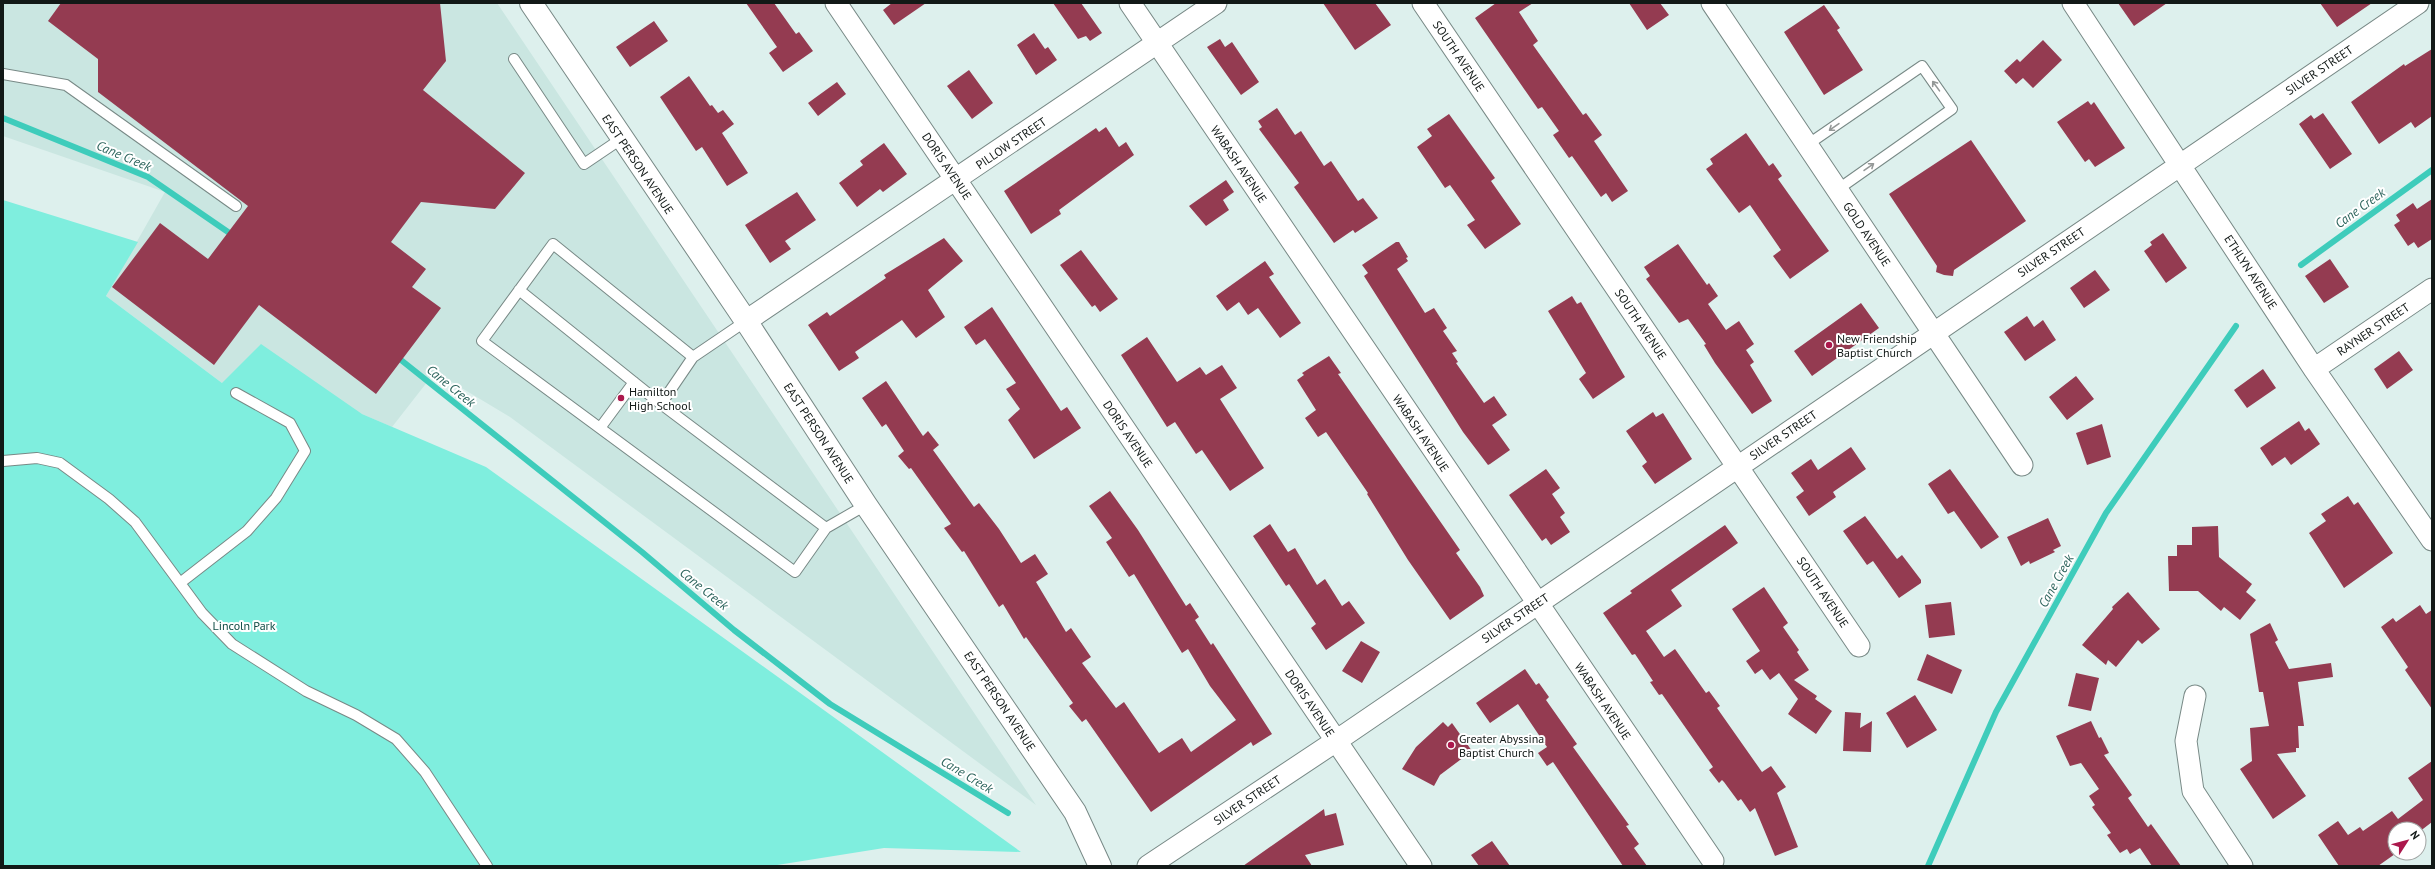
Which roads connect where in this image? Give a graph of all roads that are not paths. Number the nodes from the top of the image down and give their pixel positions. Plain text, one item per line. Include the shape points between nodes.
1 (531, 3) edge
2 (836, 3) edge
3 (1130, 3) edge
4 (1216, 3) edge
5 (1423, 3) edge
6 (1712, 3) edge
7 (2073, 3) edge
8 (2413, 4) edge
9 (1158, 43) junction
10 (514, 59) dead end
11 (3, 74) edge
12 (621, 139) junction
13 (1807, 145) junction
14 (2181, 164) junction
15 (956, 180) junction
16 (1837, 190) junction
17 (236, 206) dead end
18 (2432, 288) edge
19 (519, 290) junction
20 (746, 321) junction
21 (1933, 332) junction
22 (693, 356) junction
23 (2314, 369) junction
24 (634, 382) junction
25 (236, 393) dead end
26 (661, 404) junction
27 (600, 428) junction
28 (3, 461) edge
29 (2022, 465) dead end
30 (1738, 466) junction
31 (866, 505) junction
32 (826, 528) junction
33 (2432, 540) edge
34 (180, 583) junction
35 (1536, 604) junction
36 (1859, 646) dead end
37 (2195, 696) dead end
38 (1336, 741) junction
39 (1713, 861) dead end
40 (487, 866) edge
41 (1100, 866) edge
42 (1148, 866) edge
43 (1421, 866) edge
44 (2242, 866) edge

1 - 12 main road, EAST PERSON AVENUE
2 - 15 street, DORIS AVENUE
3 - 9 street, WABASH AVENUE
4 - 9 street, PILLOW STREET
5 - 30 street, SOUTH AVENUE
6 - 13 street, GOLD AVENUE
7 - 14 street, ETHLYN AVENUE
8 - 14 street, SILVER STREET
9 - 15 street, PILLOW STREET
9 - 35 street, WABASH AVENUE
10 - 12 lane via 584,164
11 - 17 lane via 66,84
12 - 20 main road, EAST PERSON AVENUE
13 - 16 street, GOLD AVENUE
16 -> 13 lane via 1952,109 1922,66
14 - 21 street, SILVER STREET
14 - 23 street, ETHLYN AVENUE
15 - 20 street, PILLOW STREET
15 - 38 street, DORIS AVENUE
16 - 21 street, GOLD AVENUE
18 - 23 street, RAYNER STREET
19 - 22 lane via 553,244
19 - 24 lane
19 - 27 lane via 482,341
20 - 22 lane
20 - 31 main road, EAST PERSON AVENUE
21 - 29 street, GOLD AVENUE
21 - 30 street, SILVER STREET
22 - 26 lane
23 - 33 street, ETHLYN AVENUE
24 - 26 lane
24 - 27 lane
25 - 34 lane via 290,423 304,451 276,498 247,531
26 - 32 lane
27 - 32 lane via 796,572
28 - 34 lane via 37,458 60,463 80,475 135,522
30 - 35 street, SILVER STREET
30 - 36 street, SOUTH AVENUE
31 - 32 lane
31 - 41 main road, EAST PERSON AVENUE via 1075,812
34 - 40 lane via 202,613 232,644 306,691 356,715 396,740 425,772
35 - 38 street, SILVER STREET
35 - 39 street, WABASH AVENUE
37 - 44 street via 2186,741 2192,791
38 - 42 street, SILVER STREET
38 - 43 street, DORIS AVENUE

